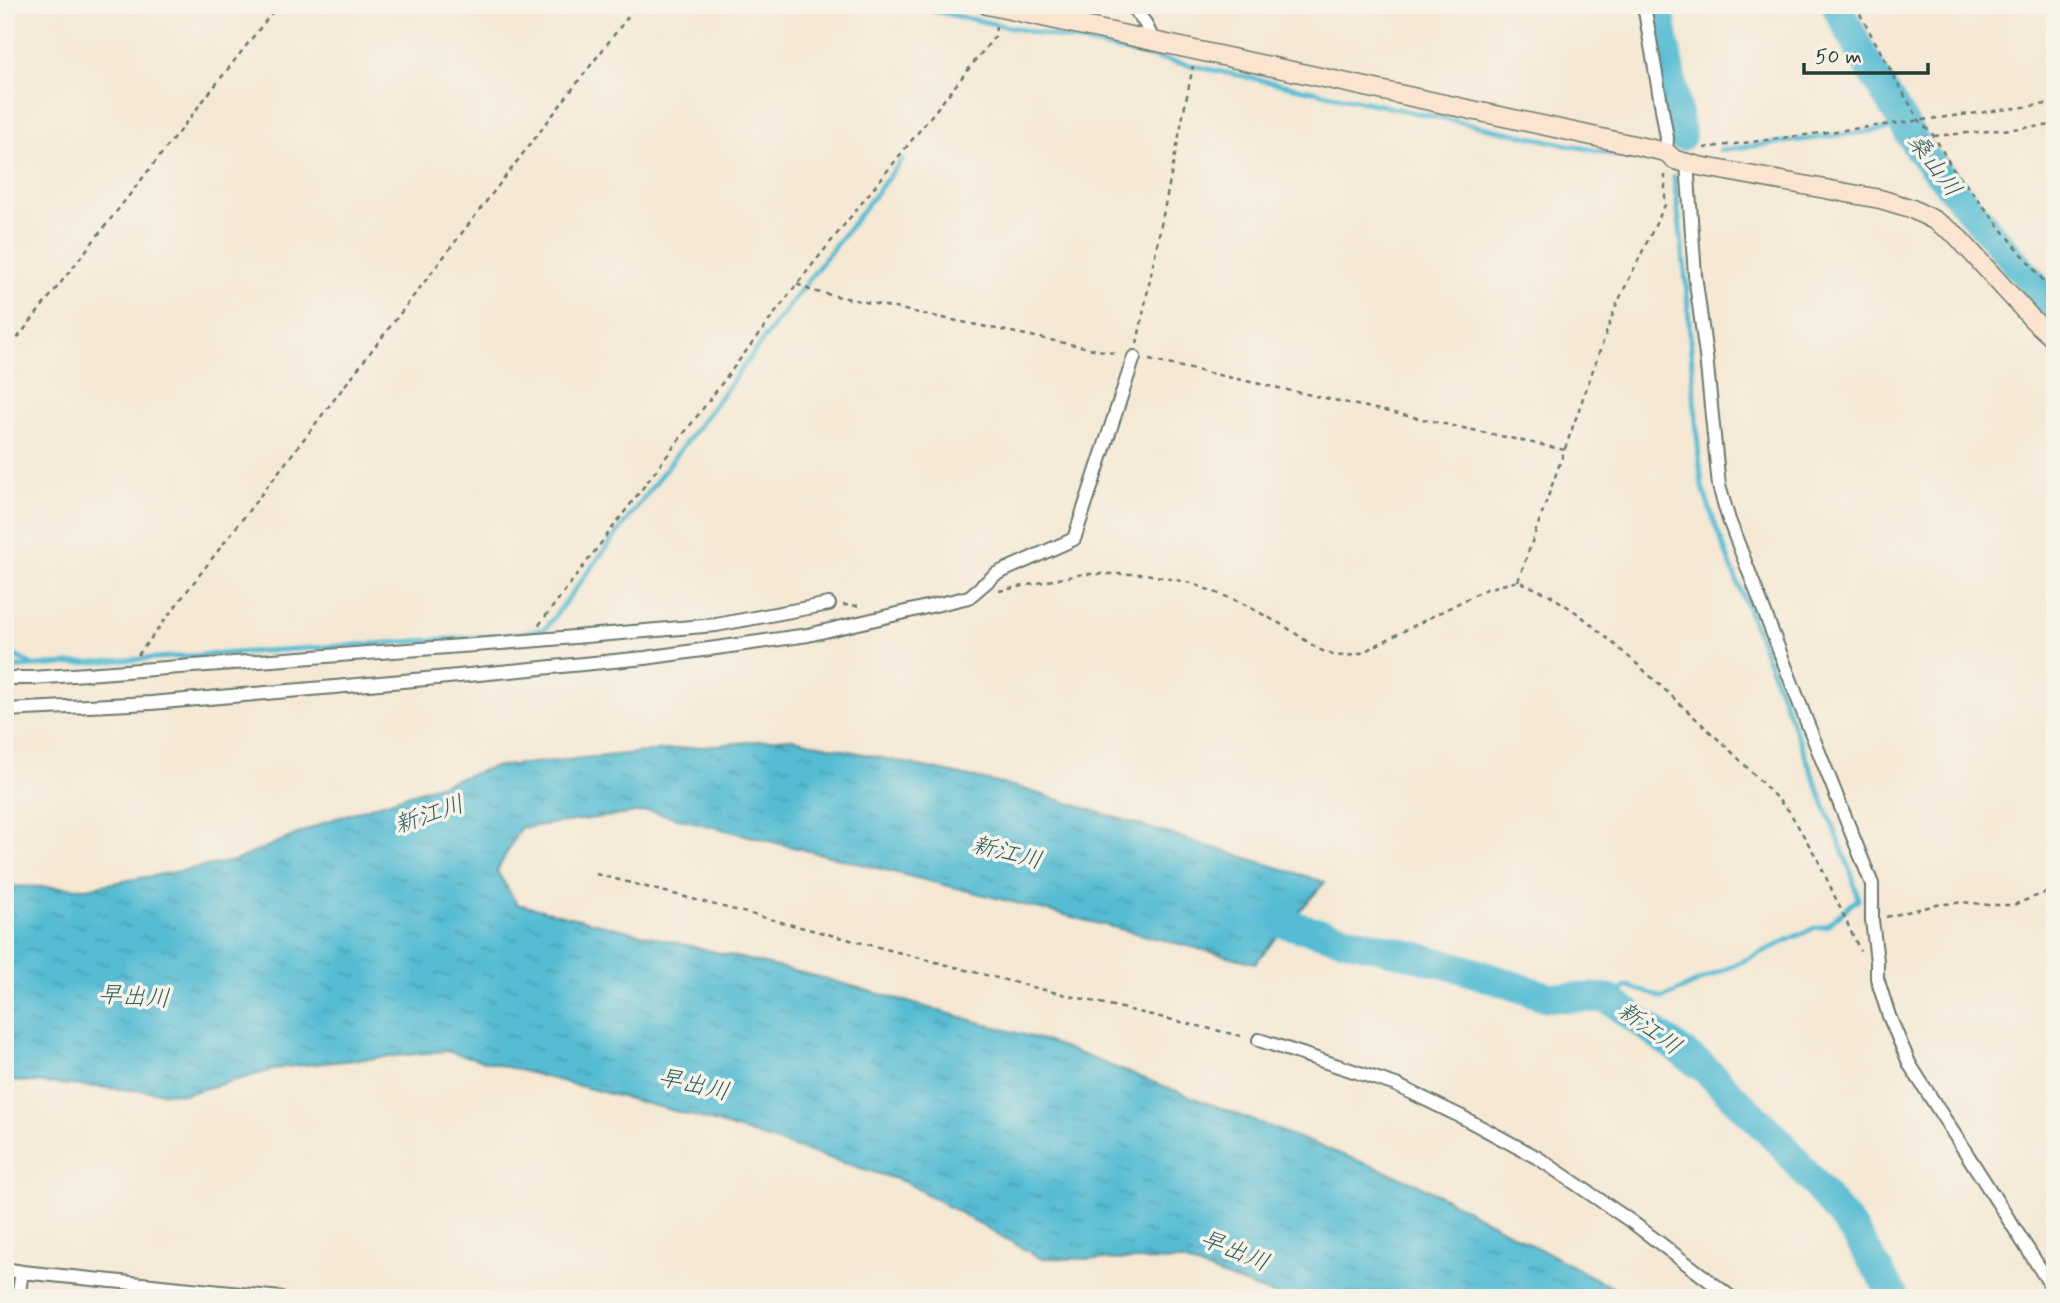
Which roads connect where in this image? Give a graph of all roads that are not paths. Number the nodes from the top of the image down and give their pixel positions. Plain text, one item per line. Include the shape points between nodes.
1 (1132, 5) edge
2 (1644, 5) edge
3 (992, 6) edge
4 (1153, 40) junction
5 (1666, 152) junction
6 (1693, 165) junction
7 (2055, 340) edge
8 (1134, 357) road end
9 (830, 604) dead end
10 (5, 678) edge
11 (5, 710) edge
12 (1259, 1040) road end
13 (5, 1269) edge
14 (22, 1272) junction
15 (2055, 1292) edge
16 (18, 1298) edge
17 (281, 1298) edge
18 (1732, 1298) edge

1 - 4 street
2 - 5 street
3 - 4 street
4 - 5 street
5 - 6 street
6 - 7 street via 1910,208 1955,234
6 - 15 street via 1695,275 1719,486 1729,520 1872,884 1877,978 1889,1017 1910,1065
8 - 11 street via 1074,539 996,574 969,597 808,635 645,658 151,703
9 - 10 street via 716,625
12 - 18 street via 1396,1085 1538,1158
13 - 14 street
14 - 16 street
14 - 17 street

